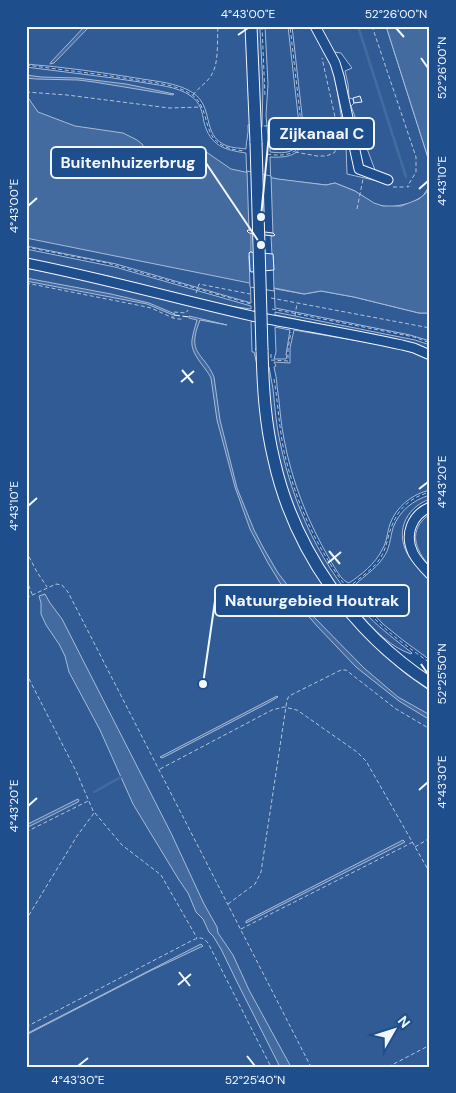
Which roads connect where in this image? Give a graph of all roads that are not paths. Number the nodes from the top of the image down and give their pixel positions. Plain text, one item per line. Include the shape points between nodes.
1 (251, 26) edge
2 (315, 26) edge
3 (388, 180) road end
4 (26, 263) edge
5 (430, 355) edge
6 (430, 507) edge
7 (430, 574) edge
8 (430, 683) edge

1 - 8 main road, bridge via 262,350 266,416 274,460 290,512 332,587 360,623 393,655
2 - 3 street via 339,76 359,169
4 - 5 street via 252,316 414,348
6 - 7 street via 414,519 409,539 412,551

